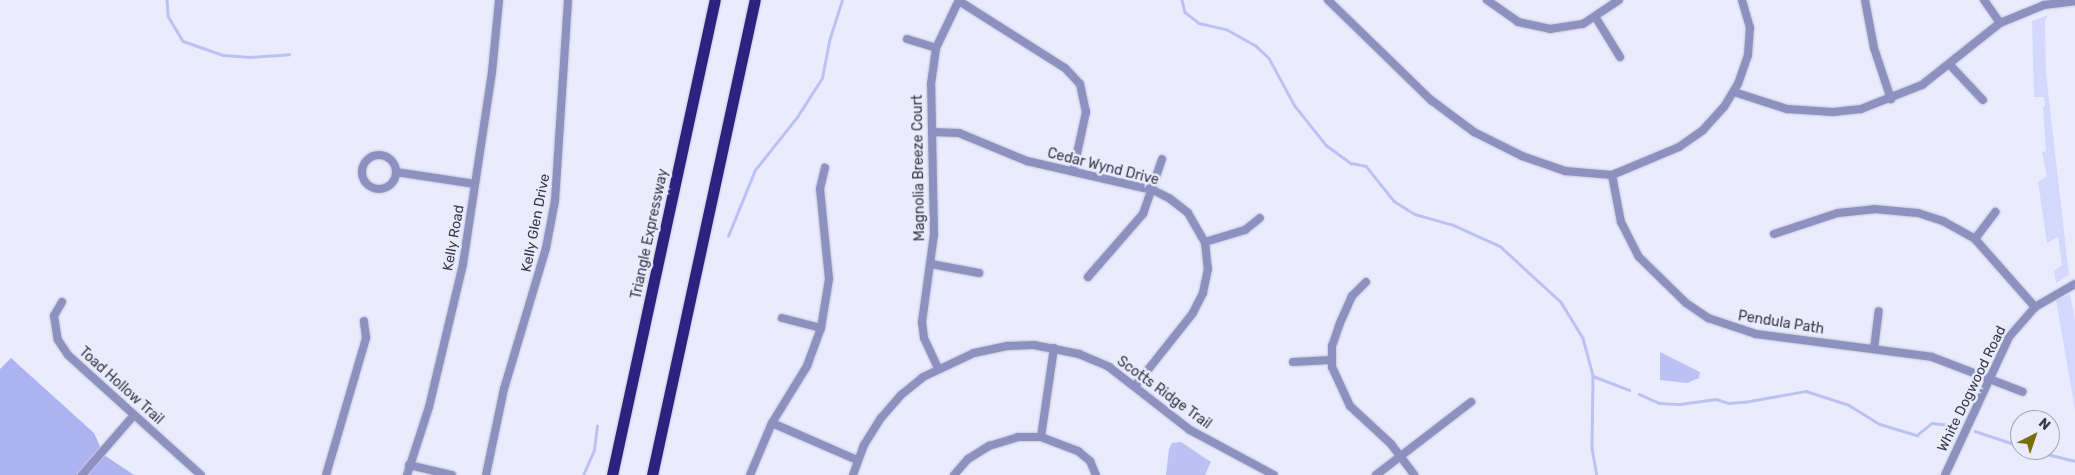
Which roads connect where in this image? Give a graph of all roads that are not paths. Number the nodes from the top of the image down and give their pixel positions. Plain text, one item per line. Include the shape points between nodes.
1 (499, 0) edge
2 (568, 0) edge
3 (716, 0) edge
4 (755, 0) edge
5 (1328, 0) edge
6 (1488, 0) edge
7 (1619, 0) edge
8 (1742, 0) edge
9 (1865, 0) edge
10 (1984, 0) edge
11 (959, 1) edge
12 (2075, 1) edge
13 (1596, 18) junction
14 (2000, 23) junction
15 (907, 39) dead end
16 (936, 48) junction
17 (1620, 57) dead end
18 (1950, 65) junction
19 (1734, 92) junction
20 (1892, 99) junction
21 (1983, 100) dead end
22 (932, 132) junction
23 (1162, 159) dead end
24 (825, 168) dead end
25 (396, 172) junction
26 (1073, 172) junction
27 (1612, 175) junction
28 (475, 184) junction
29 (1153, 190) junction
30 (1995, 212) dead end
31 (1260, 218) dead end
32 (1774, 234) dead end
33 (1975, 239) junction
34 (1205, 242) junction
35 (931, 264) junction
36 (979, 273) dead end
37 (1088, 277) dead end
38 (1366, 282) dead end
39 (2075, 284) edge
40 (62, 302) dead end
41 (2035, 307) junction
42 (1879, 311) dead end
43 (782, 318) dead end
44 (364, 321) dead end
45 (821, 328) junction
46 (1054, 348) junction
47 (1874, 349) junction
48 (1331, 360) junction
49 (1293, 362) dead end
50 (938, 368) junction
51 (1988, 379) junction
52 (1136, 385) junction
53 (2023, 392) dead end
54 (1471, 402) dead end
55 (134, 415) junction
56 (772, 423) junction
57 (1041, 437) junction
58 (1401, 455) junction
59 (857, 460) junction
60 (410, 465) junction
61 (82, 475) edge
62 (201, 475) edge
63 (326, 475) edge
64 (406, 475) edge
65 (452, 475) edge
66 (486, 475) edge
67 (612, 475) edge
68 (652, 475) edge
69 (750, 475) edge
70 (853, 475) edge
71 (954, 475) edge
72 (1096, 475) edge
73 (1274, 475) edge
74 (1376, 475) edge
75 (1414, 475) edge
76 (1945, 475) edge

1 - 28 street, Kelly Road
2 - 66 street, Kelly Glen Drive via 555,202 546,248 504,389
3 - 67 highway, Triangle Expressway
4 - 68 highway
5 - 27 street via 1431,100 1474,132 1550,166 1576,173
6 - 13 street via 1509,18 1540,28 1570,28
7 - 13 street
8 - 19 street via 1749,22 1749,48
9 - 20 street via 1874,48
10 - 14 street
11 - 16 street, Magnolia Breeze Court
11 - 26 street via 1060,65 1080,84 1086,112
12 - 14 street via 2044,6
13 - 17 street
14 - 18 street
15 - 16 street
16 - 22 street, Magnolia Breeze Court via 931,84
18 - 20 street via 1922,85
18 - 21 street
19 - 20 street via 1772,106 1811,112 1861,108
19 - 27 street via 1719,113 1692,139 1663,156
22 - 26 street, Cedar Wynd Drive via 959,133 1027,161
22 - 35 street, Magnolia Breeze Court via 934,234
23 - 29 street
24 - 45 street via 820,189 829,279
25 - 25 street via 393,162 379,155 365,161 362,172 366,182 375,188 391,183
25 - 28 street
26 - 29 street, Cedar Wynd Drive
27 - 47 street, Pendula Path via 1621,222 1632,245 1653,272 1700,313 1746,332
28 - 60 street, Kelly Road via 451,322
29 - 34 street, Cedar Wynd Drive via 1188,214
29 - 37 street via 1138,221
30 - 33 street
31 - 34 street via 1245,230
32 - 33 street via 1838,213 1888,210 1938,219
33 - 41 street
34 - 52 street, Cedar Wynd Drive via 1207,280 1198,304
35 - 36 street
35 - 50 street, Magnolia Breeze Court via 922,322 924,338
38 - 48 street via 1345,309 1335,335
39 - 41 street, White Dogwood Road
40 - 55 street, Toad Hollow Trail via 54,316 58,340 68,354
41 - 51 street, White Dogwood Road via 2009,337
42 - 47 street
43 - 45 street
44 - 63 street via 366,338
45 - 56 street via 807,366
46 - 50 street, Scotts Ridge Trail via 1034,345 999,348 974,353
46 - 52 street, Scotts Ridge Trail via 1097,361
46 - 57 street
47 - 51 street, Pendula Path via 1940,359
48 - 49 street
48 - 58 street via 1336,382 1350,406
50 - 59 street, Scotts Ridge Trail via 910,387 888,409
51 - 53 street, Pendula Path
51 - 76 street, White Dogwood Road
52 - 73 street, Scotts Ridge Trail via 1190,430
54 - 58 street
55 - 61 street
55 - 62 street, Toad Hollow Trail
56 - 59 street
56 - 69 street
57 - 71 street via 1018,437 989,446 968,460
57 - 72 street via 1078,451 1090,461
58 - 74 street
58 - 75 street
59 - 70 street, Scotts Ridge Trail
60 - 64 street, Kelly Road
60 - 65 street

